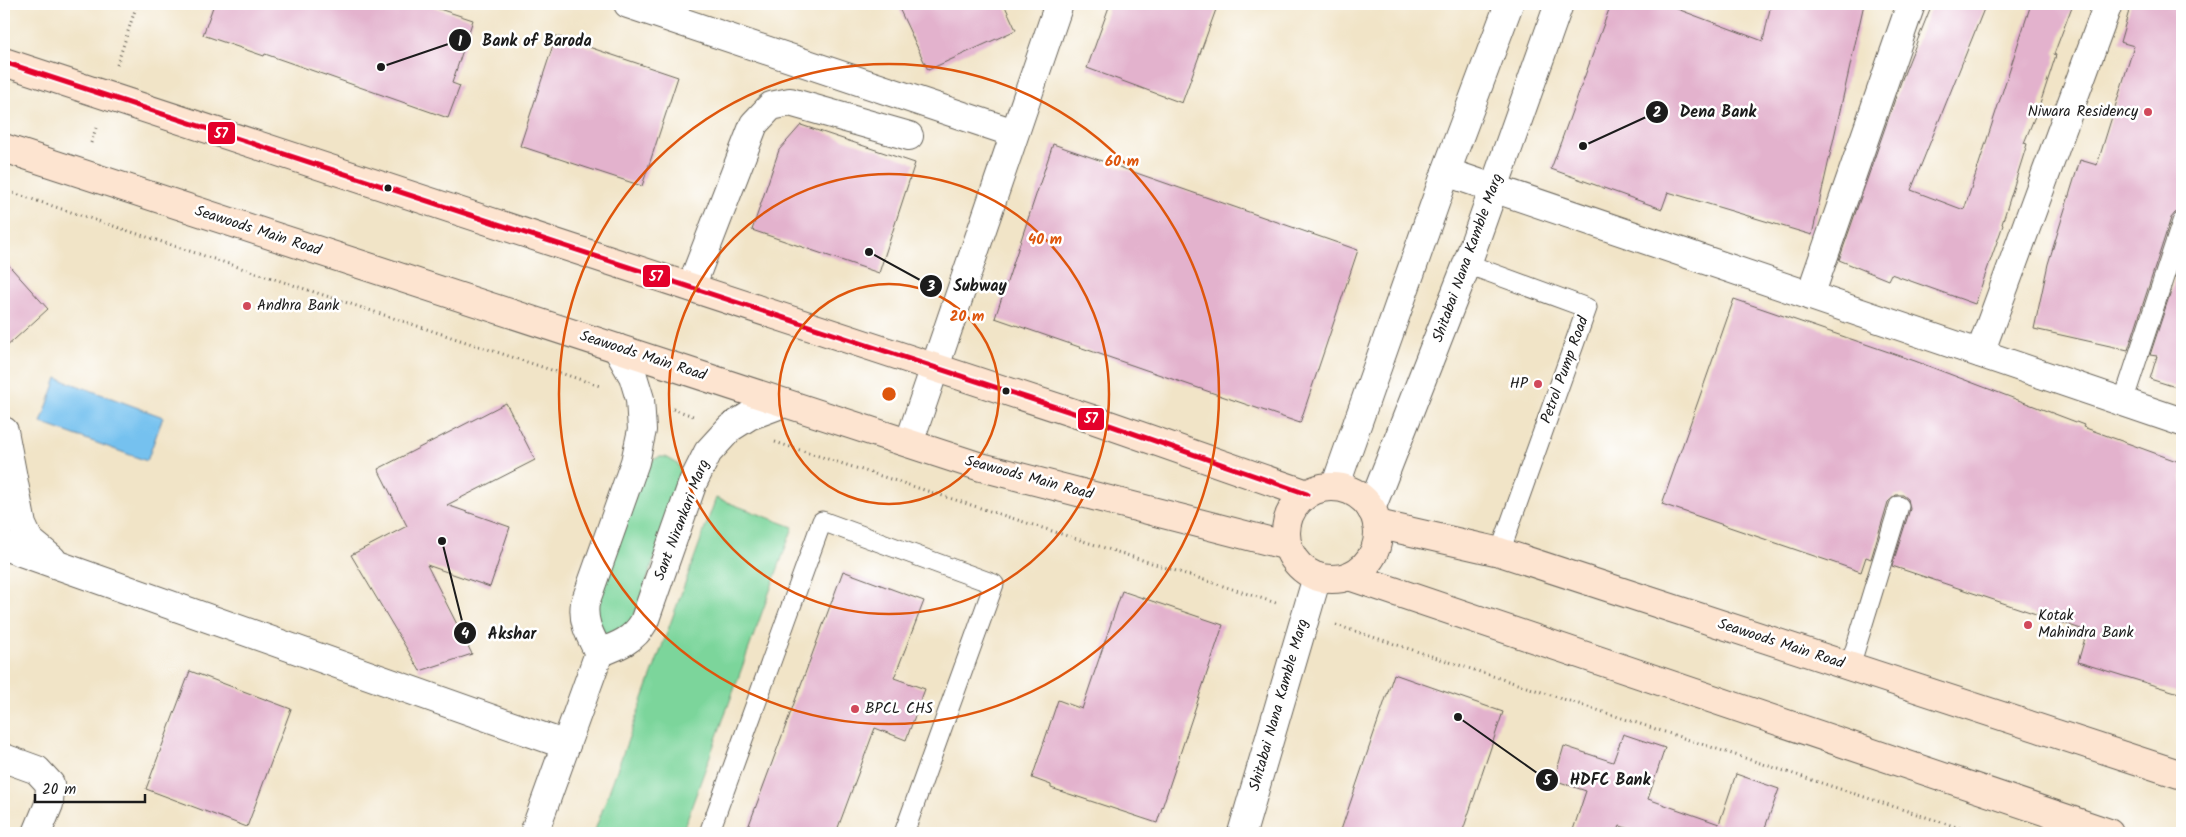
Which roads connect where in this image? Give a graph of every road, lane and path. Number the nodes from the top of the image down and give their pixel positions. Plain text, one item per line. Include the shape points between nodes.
1 (628, 4) edge
2 (1058, 4) edge
3 (1509, 4) edge
4 (1558, 4) edge
5 (1911, 4) edge
6 (2108, 4) edge
7 (4, 62) edge
8 (1014, 133) junction
9 (909, 136) dead end
10 (4, 148) edge
11 (1446, 172) junction
12 (1494, 188) junction
13 (4, 190) edge
14 (2182, 222) edge
15 (1467, 264) junction
16 (691, 287) junction
17 (1810, 296) junction
18 (617, 348) junction
19 (1980, 354) junction
20 (935, 367) junction
21 (640, 399) junction
22 (784, 402) junction
23 (2123, 402) junction
24 (2182, 422) edge
25 (730, 428) junction
26 (4, 431) edge
27 (909, 443) junction
28 (1334, 487) junction
29 (1306, 494) junction
30 (1899, 506) dead end
31 (1374, 517) junction
32 (4, 546) edge
33 (1288, 546) junction
34 (1500, 552) junction
35 (61, 567) junction
36 (1349, 576) junction
37 (1317, 577) junction
38 (1306, 615) junction
39 (599, 653) junction
40 (1850, 666) junction
41 (566, 745) junction
42 (4, 758) edge
43 (2182, 775) edge
44 (37, 833) edge
45 (534, 833) edge
46 (709, 833) edge
47 (904, 833) edge
48 (1242, 833) edge
49 (1975, 833) edge
50 (2109, 833) edge

1 - 8 street
2 - 8 street
3 - 11 street
4 - 12 street, Shitabai Nana Kamble Marg
5 - 17 street
6 - 19 street
7 - 16 main road
8 - 20 street
9 - 16 street via 790,102 771,106 754,124
10 - 18 main road, Seawoods Main Road
11 - 12 street
11 - 28 street
12 - 15 street, Shitabai Nana Kamble Marg
12 - 17 street
13 - 21 path
14 - 23 lane
15 - 31 street, Shitabai Nana Kamble Marg
15 - 34 lane, Petrol Pump Road via 1587,308
16 - 20 main road
17 - 19 street
18 - 21 street via 634,376
18 - 22 main road, Seawoods Main Road
19 - 23 street
20 - 27 street
20 - 29 main road
21 - 25 path
21 - 39 street via 642,430 634,462 585,602 583,616
22 - 25 street, Sant Nirankari Marg via 748,416
22 - 27 main road, Seawoods Main Road
23 - 24 street
25 - 38 path
25 - 39 street, Sant Nirankari Marg via 708,452 694,482 644,622 637,634
26 - 35 street via 22,525 28,540
27 - 33 main road, Seawoods Main Road via 981,467
28 - 29 main road
28 - 31 main road via 1362,498
29 - 33 main road via 1288,517 1285,532
30 - 40 lane
31 - 34 main road, Seawoods Main Road
31 - 36 main road via 1377,540 1372,556 1363,568
32 - 35 street
33 - 37 main road via 1294,560
34 - 40 main road, Seawoods Main Road
35 - 41 street
36 - 37 main road
36 - 50 main road
37 - 38 street, Shitabai Nana Kamble Marg
38 - 48 street, Shitabai Nana Kamble Marg
38 - 49 path
39 - 41 street
40 - 43 main road, Seawoods Main Road
41 - 45 street
42 - 44 street via 37,770 50,784 49,804
46 - 47 lane via 822,521 994,584

